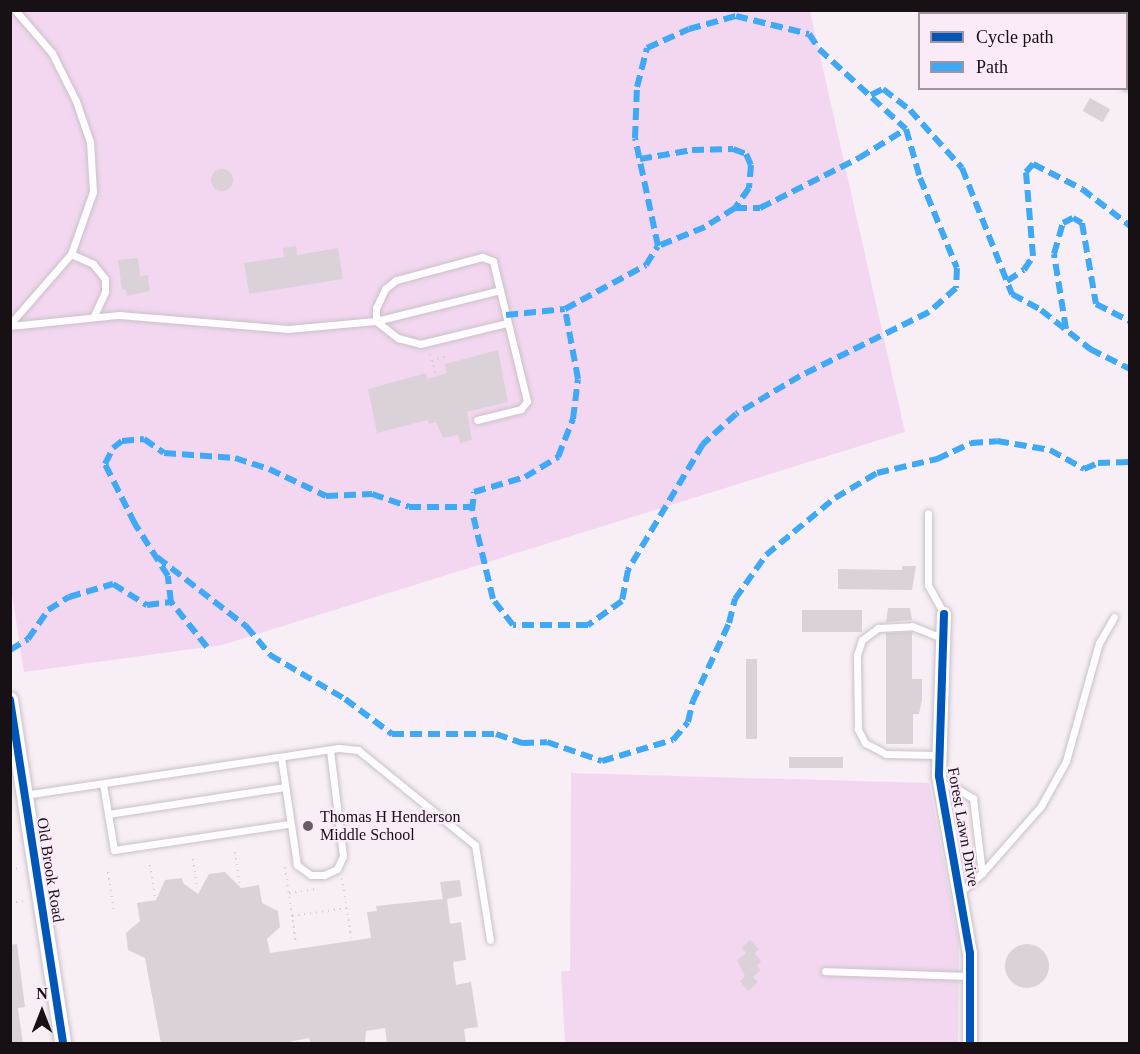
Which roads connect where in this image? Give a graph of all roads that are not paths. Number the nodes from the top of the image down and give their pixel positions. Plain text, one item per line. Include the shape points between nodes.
1 (15, 10) edge
2 (71, 254) junction
3 (500, 290) junction
4 (94, 316) junction
5 (376, 321) junction
6 (507, 323) junction
7 (10, 325) edge
8 (477, 420) dead end
9 (928, 513) dead end
10 (944, 614) joint
11 (1114, 617) dead end
12 (944, 639) junction
13 (10, 700) edge
14 (330, 750) junction
15 (938, 755) junction
16 (281, 757) junction
17 (103, 784) junction
18 (940, 785) junction
19 (285, 787) junction
20 (17, 796) edge
21 (108, 814) junction
22 (289, 824) junction
23 (982, 873) junction
24 (960, 892) junction
25 (490, 940) dead end
26 (825, 971) dead end
27 (971, 976) junction
28 (63, 1044) edge
29 (970, 1044) edge

1 - 2 lane via 52,53 76,101 90,142 93,192
2 - 4 lane via 93,264 105,279 105,292
2 - 7 lane
3 - 5 lane
3 - 5 lane via 493,261 482,257 389,284 376,308
3 - 6 lane
4 - 5 lane via 159,316 303,329
4 - 7 lane
5 - 6 lane via 398,338 414,344
6 - 8 lane via 527,401 521,409
9 - 10 lane via 928,585
10 - 12 street, Forest Lawn Drive
11 - 23 lane via 1099,643 1066,761 1041,806
12 - 15 street, Forest Lawn Drive
12 - 15 lane via 912,626 878,627 862,640 857,655 858,729 865,743 886,754
13 - 20 street, Old Brook Road
14 - 16 lane
14 - 22 lane via 343,848 337,869 317,876 301,870 294,858
14 - 25 lane via 358,750 471,840 478,856
15 - 18 street, Forest Lawn Drive
16 - 17 lane
16 - 19 lane
17 - 20 lane
17 - 21 lane
18 - 23 lane via 951,785 973,798
18 - 24 street, Forest Lawn Drive
19 - 21 lane
19 - 22 lane
20 - 28 street, Old Brook Road
21 - 22 lane via 114,850
23 - 24 lane
24 - 27 street, Forest Lawn Drive
26 - 27 lane
27 - 29 street, Forest Lawn Drive

